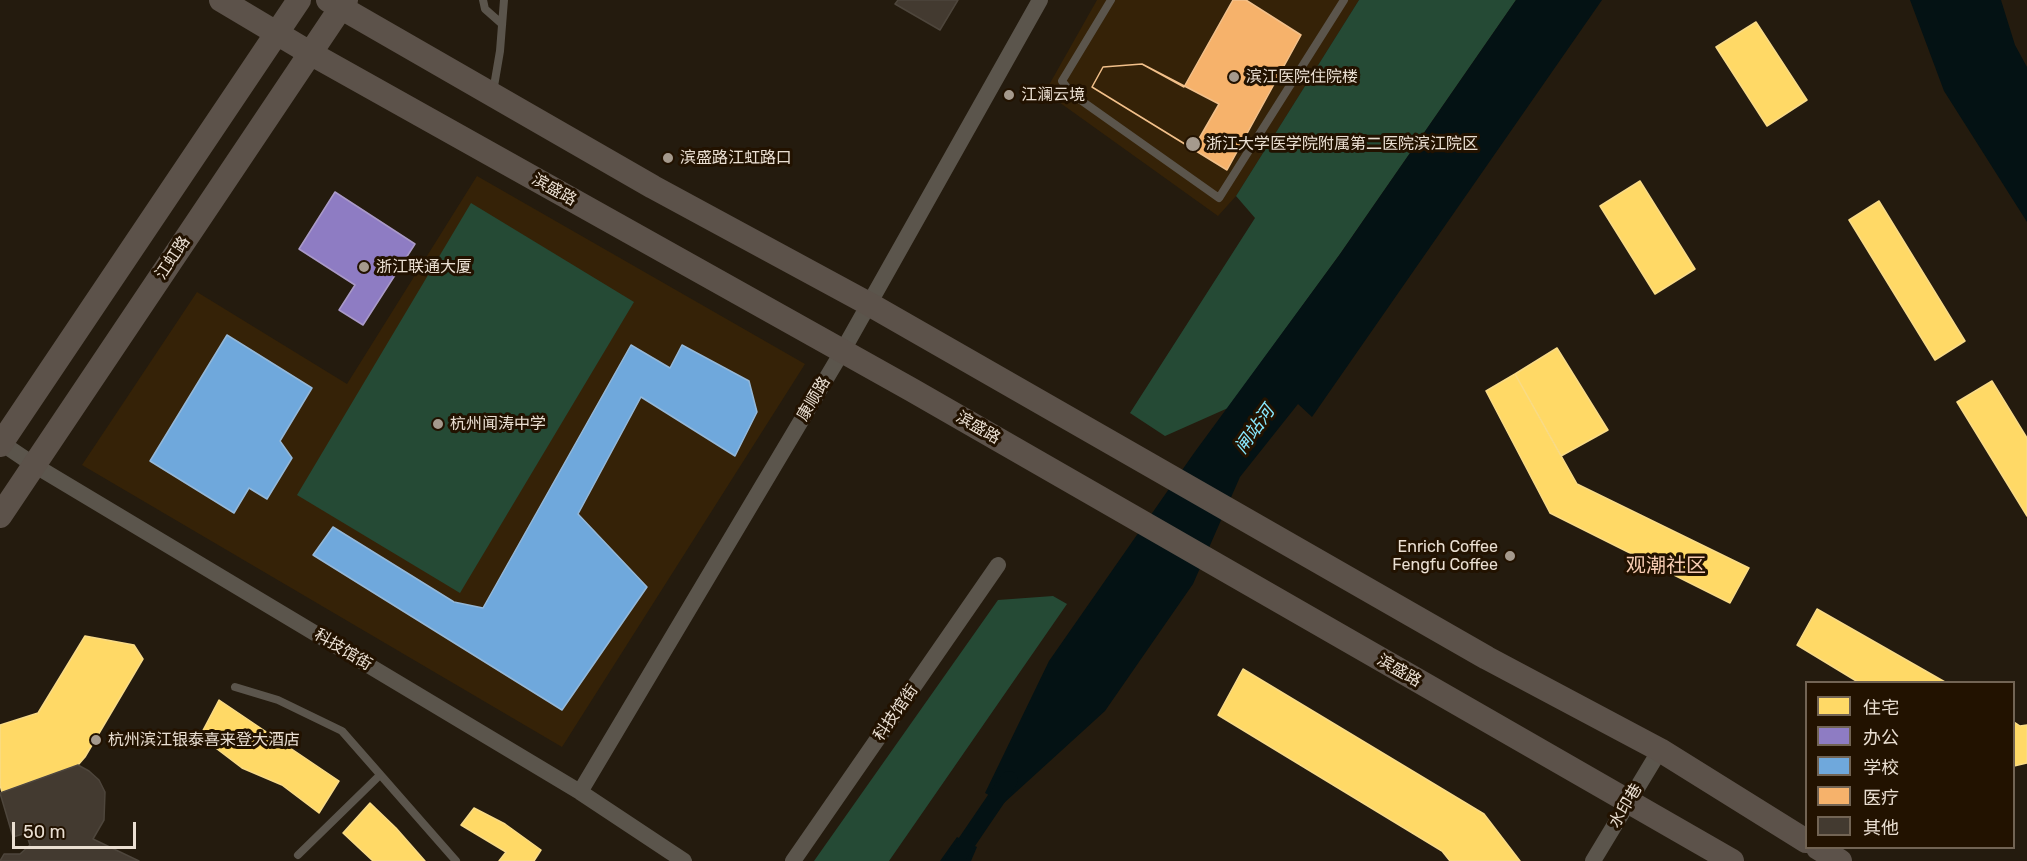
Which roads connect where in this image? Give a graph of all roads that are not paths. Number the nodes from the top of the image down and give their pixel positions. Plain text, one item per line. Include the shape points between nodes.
1 (221, 0) edge
2 (299, 0) edge
3 (483, 0) edge
4 (504, 0) edge
5 (1040, 0) edge
6 (1112, 0) edge
7 (1344, 0) edge
8 (338, 2) edge
9 (502, 24) junction
10 (276, 33) junction
11 (310, 53) junction
12 (493, 95) junction
13 (869, 304) junction
14 (842, 352) junction
15 (0, 443) edge
16 (34, 465) junction
17 (0, 516) edge
18 (998, 565) dead end
19 (235, 687) dead end
20 (1660, 750) junction
21 (380, 775) junction
22 (580, 792) junction
23 (1629, 802) junction
24 (1805, 840) edge
25 (1820, 849) edge
26 (298, 855) dead end
27 (456, 861) edge
28 (684, 861) edge
29 (794, 861) edge
30 (1593, 861) edge
31 (1732, 861) edge
32 (1840, 861) edge

1 - 10 main road, 滨盛路
2 - 10 main road
3 - 9 lane via 485,9
4 - 9 lane
5 - 13 street, 康顺路
6 - 7 lane via 1062,81 1072,94 1219,198
8 - 11 main road, 江虹路
8 - 12 main road
9 - 12 lane
10 - 11 main road, 滨盛路
10 - 15 main road
11 - 14 main road, 滨盛路
11 - 16 main road, 江虹路
12 - 13 main road
13 - 14 street, 康顺路
13 - 20 main road via 1487,658
14 - 22 street, 康顺路
14 - 23 main road, 滨盛路
15 - 16 street, 科技馆街
16 - 17 main road, 江虹路
16 - 22 street, 科技馆街
18 - 29 street, 科技馆街
19 - 21 lane via 278,700 342,731
20 - 23 street, 水印巷
20 - 24 main road
21 - 26 lane
21 - 27 lane
22 - 28 street, 科技馆街
23 - 30 street, 水印巷
23 - 31 main road, 滨盛路
25 - 32 main road

